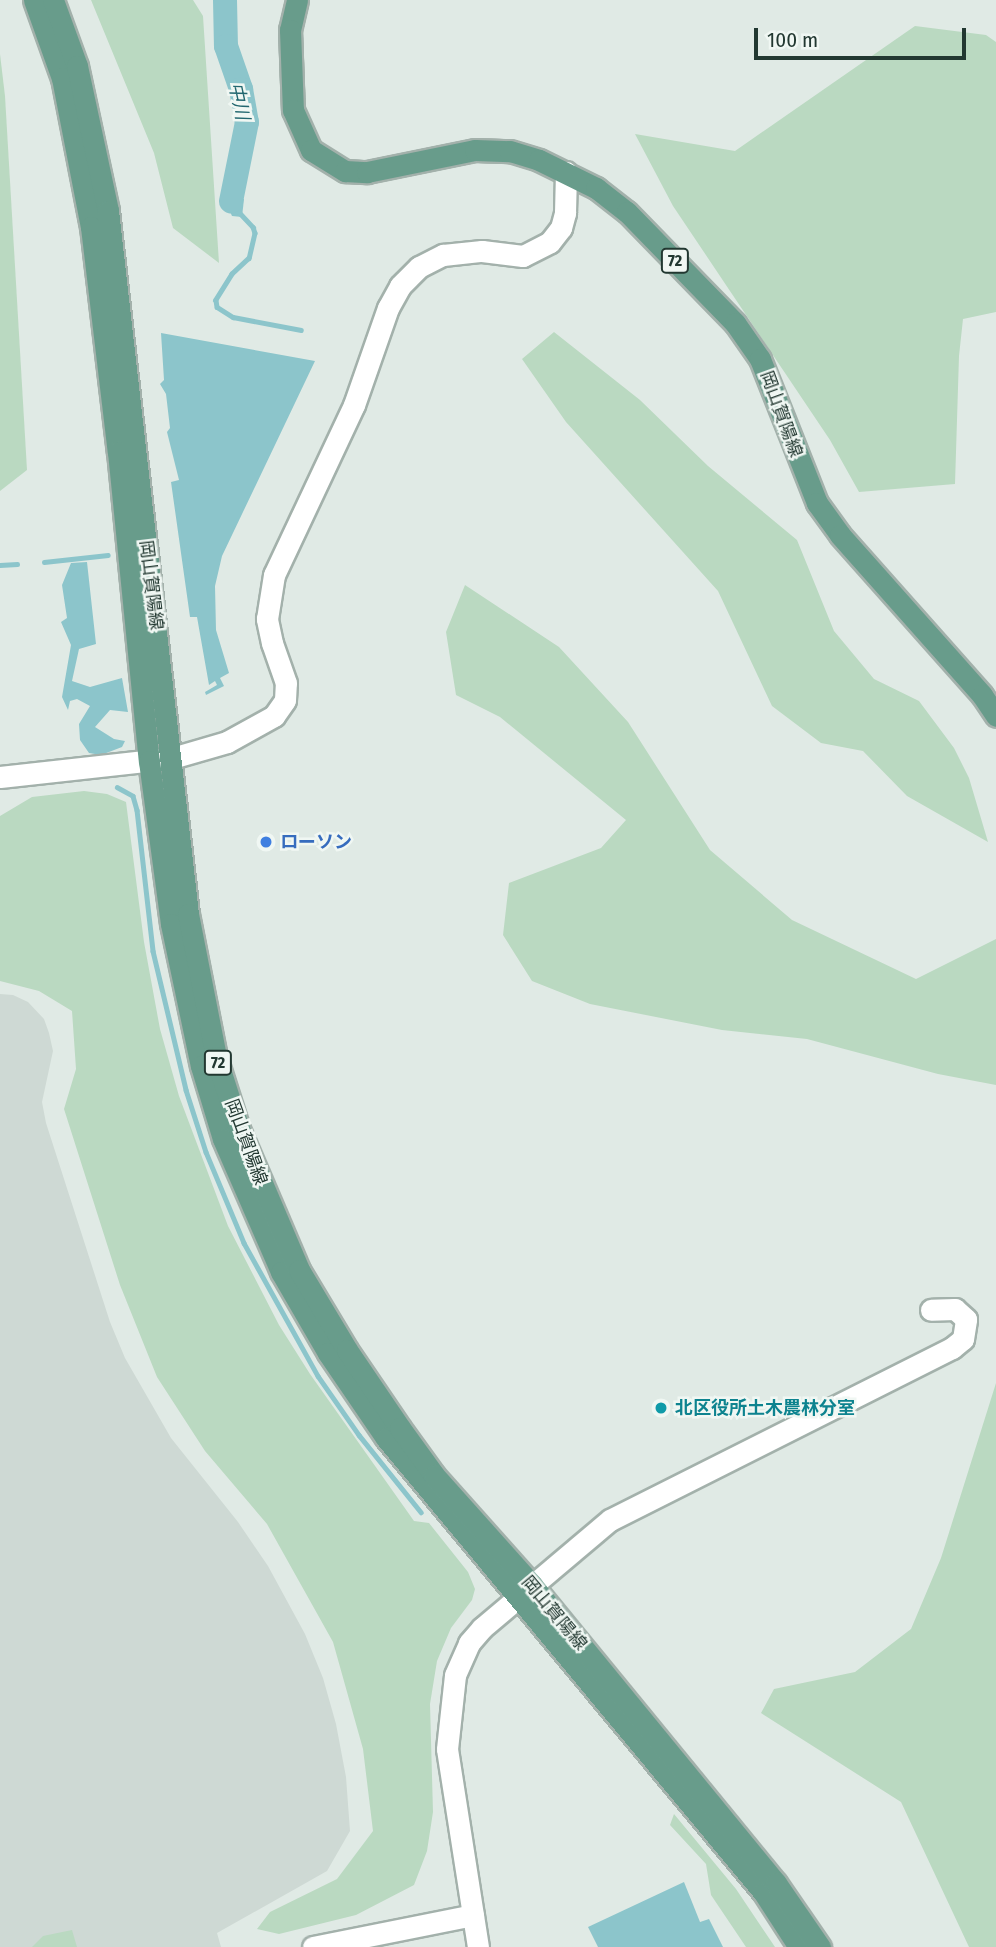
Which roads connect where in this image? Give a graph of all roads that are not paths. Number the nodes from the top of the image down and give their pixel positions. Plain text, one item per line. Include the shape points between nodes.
1 (34, 0) edge
2 (53, 0) edge
3 (297, 0) edge
4 (566, 172) junction
5 (996, 716) edge
6 (172, 758) junction
7 (149, 761) junction
8 (0, 777) edge
9 (931, 1310) dead end
10 (525, 1591) junction
11 (472, 1915) junction
12 (313, 1947) edge
13 (478, 1947) edge
14 (799, 1947) edge
15 (820, 1947) edge

1 - 7 main road, 岡山賀陽線 / 72 via 62,78 91,227
2 - 6 main road, 岡山賀陽線 / 72 via 77,66 108,211
3 - 4 main road, 岡山賀陽線 / 72 via 290,30 293,110 311,150 326,160 345,171 367,172 475,150 510,151
4 - 5 main road, 岡山賀陽線 / 72 via 627,212 735,323 760,359 817,503
4 - 6 street via 561,228 539,250 523,256 473,251 443,255 419,267 400,286 354,405 271,585 267,619 286,683 285,700 261,725 227,742
6 - 7 street
6 - 10 main road, 岡山賀陽線 / 72 via 188,914 202,995 216,1057 266,1198 299,1270 346,1350 434,1475
7 - 8 street
7 - 10 main road, 岡山賀陽線 / 72 via 184,996 223,1139 251,1206 281,1272 321,1341 386,1438
9 - 10 street via 955,1309 966,1319 963,1339 952,1348 610,1520
10 - 11 street via 469,1643 452,1690 447,1749
10 - 14 main road, 岡山賀陽線 / 72 via 764,1893
10 - 15 main road, 岡山賀陽線 / 72 via 776,1883
11 - 12 street
11 - 13 street

